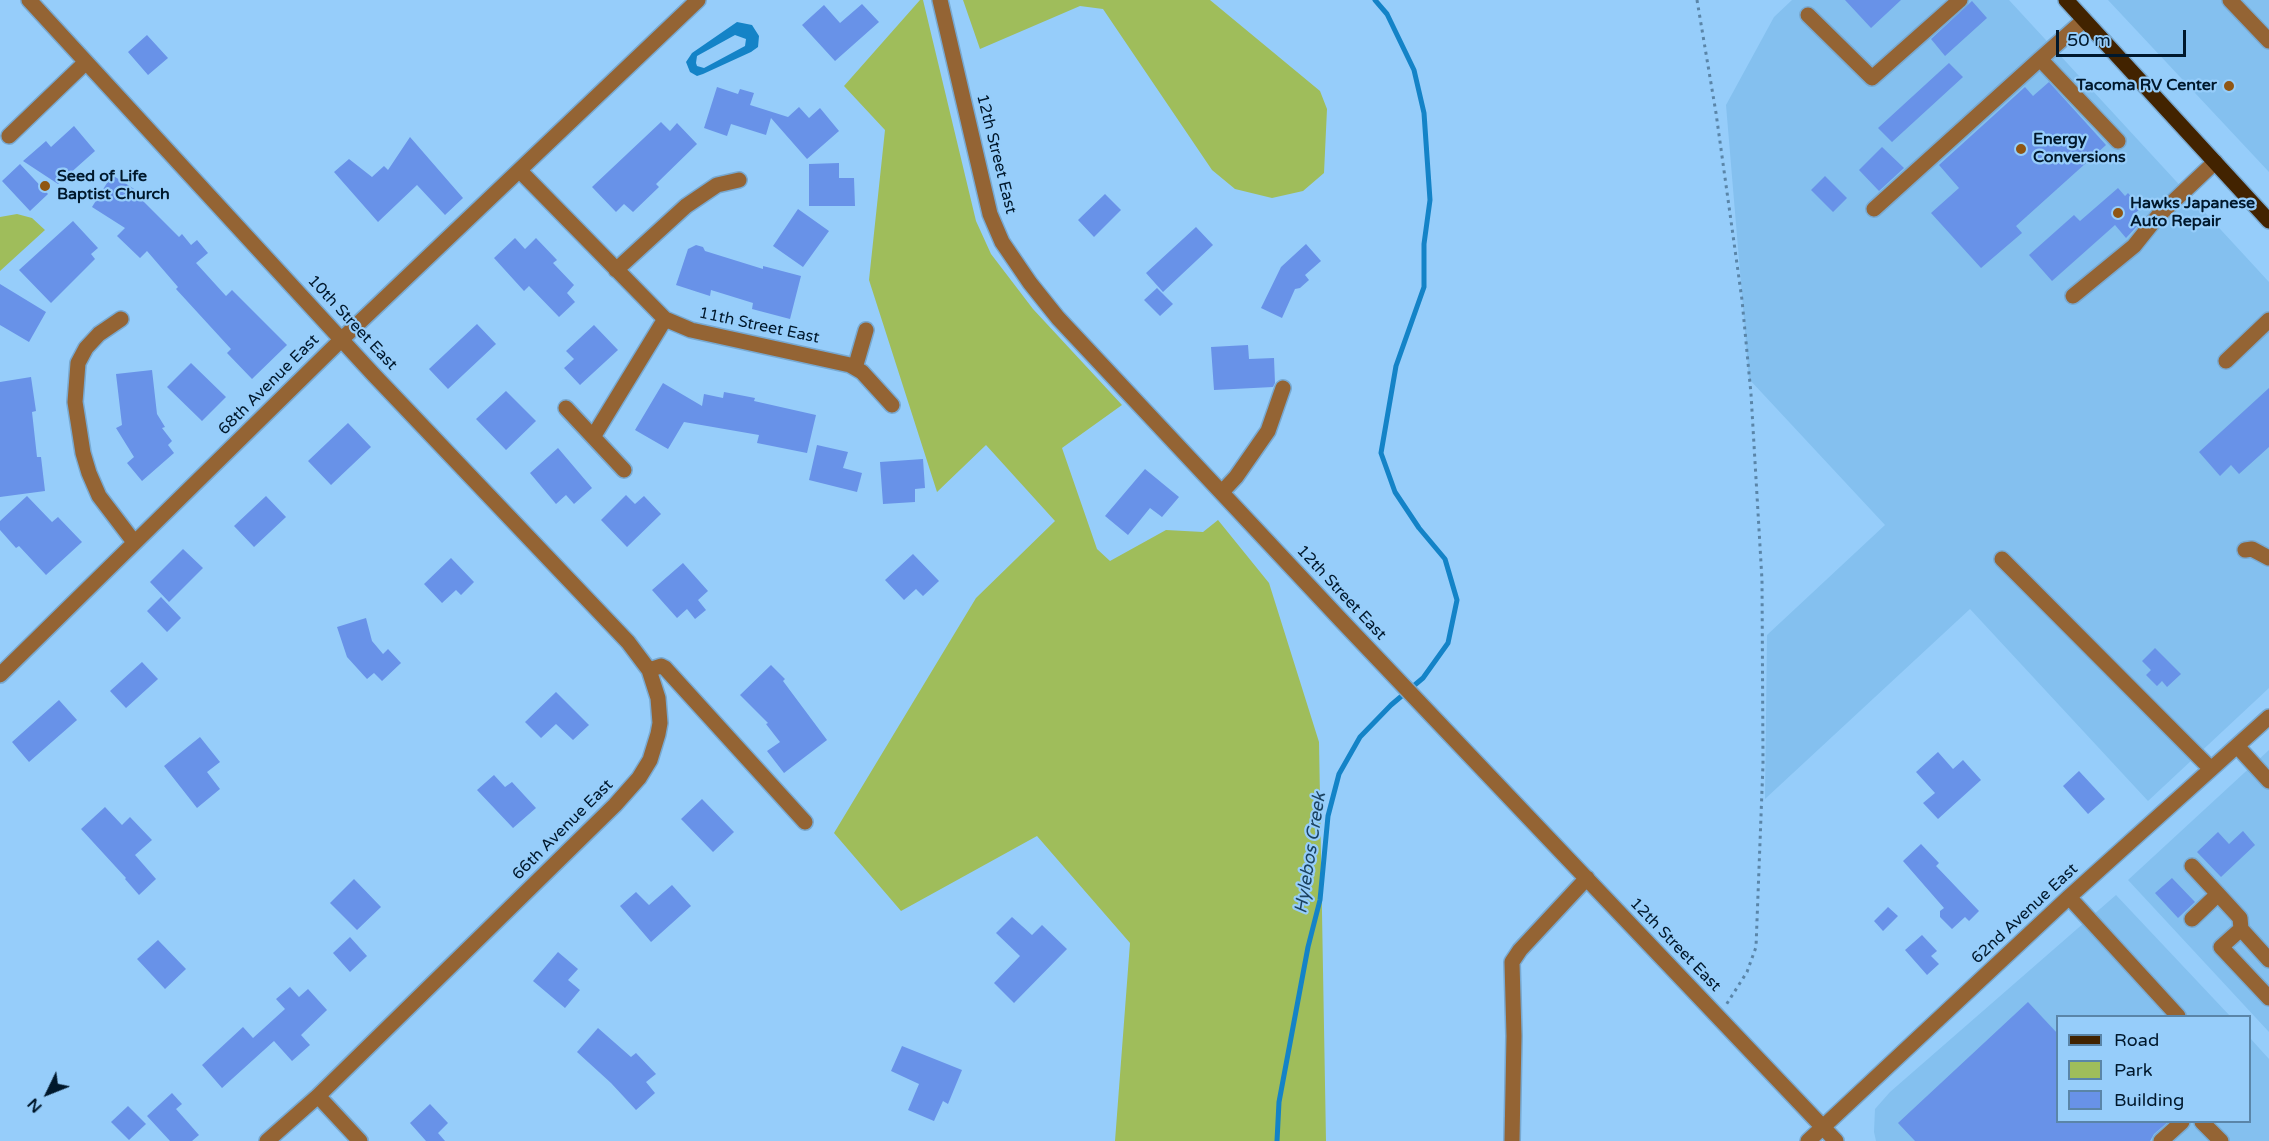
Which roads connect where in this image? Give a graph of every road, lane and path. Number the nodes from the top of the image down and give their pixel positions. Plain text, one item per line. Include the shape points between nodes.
1 (28, 0) edge
2 (698, 0) edge
3 (940, 0) edge
4 (1696, 0) edge
5 (2066, 0) edge
6 (2230, 0) edge
7 (1950, 3) edge
8 (1808, 15) dead end
9 (2084, 20) junction
10 (2269, 41) edge
11 (2040, 59) junction
12 (86, 62) junction
13 (9, 136) dead end
14 (2118, 141) dead end
15 (2215, 162) junction
16 (520, 171) junction
17 (740, 180) dead end
18 (1874, 209) dead end
19 (2269, 221) edge
20 (615, 270) junction
21 (2073, 296) dead end
22 (121, 319) dead end
23 (665, 319) junction
24 (2269, 320) edge
25 (866, 330) dead end
26 (342, 339) junction
27 (2226, 361) dead end
28 (855, 368) junction
29 (1283, 388) dead end
30 (892, 405) dead end
31 (566, 408) dead end
32 (593, 437) junction
33 (624, 470) dead end
34 (1222, 492) junction
35 (134, 542) junction
36 (2245, 550) dead end
37 (2269, 558) edge
38 (2002, 559) dead end
39 (649, 670) junction
40 (0, 675) edge
41 (2269, 717) edge
42 (2236, 746) junction
43 (2211, 769) junction
44 (2269, 781) edge
45 (805, 822) dead end
46 (2192, 866) dead end
47 (1587, 878) junction
48 (2218, 894) junction
49 (2069, 897) junction
50 (2192, 919) dead end
51 (2241, 929) junction
52 (2269, 960) edge
53 (2269, 998) edge
54 (1717, 1015) junction
55 (2176, 1015) edge
56 (318, 1096) junction
57 (2181, 1123) edge
58 (2203, 1123) edge
59 (1823, 1127) junction
60 (267, 1141) edge
61 (360, 1141) edge
62 (1512, 1141) edge
63 (1808, 1141) edge
64 (1836, 1141) edge
65 (2161, 1141) edge
66 (2221, 1141) edge

1 - 12 street, 10th Street East
2 - 16 street, 68th Avenue East
3 - 34 street, 12th Street East via 990,214 1002,242 1058,318
4 - 54 path via 1742,300 1758,489 1763,661 1756,947 1741,984
5 - 9 main road
6 - 10 street
7 - 8 street via 1872,78
9 - 11 street
9 - 15 main road
11 - 14 street
11 - 18 street
12 - 13 street
12 - 26 street, 10th Street East
15 - 19 main road
15 - 21 street via 2158,216 2134,246
16 - 20 street, 11th Street East
16 - 26 street, 68th Avenue East
17 - 20 street via 717,185 686,206
20 - 23 street, 11th Street East
22 - 35 street via 86,348 78,363 75,402 89,473 99,496
23 - 28 street, 11th Street East via 691,330
23 - 32 street
24 - 27 street
25 - 28 street
26 - 35 street, 68th Avenue East
26 - 39 street, 10th Street East via 628,642
28 - 30 street, 11th Street East
29 - 34 street via 1268,431
31 - 32 street
32 - 33 street
34 - 47 street, 12th Street East
35 - 40 street, 68th Avenue East
36 - 37 street via 2252,549
38 - 43 street
39 - 45 street via 665,668
39 - 56 street, 66th Avenue East via 658,698 660,723 650,760 639,778
41 - 42 street, 62nd Avenue East
42 - 43 street, 62nd Avenue East
42 - 44 street
43 - 49 street, 62nd Avenue East
46 - 48 street
47 - 54 street, 12th Street East
47 - 62 street via 1512,962
48 - 50 street
48 - 51 street via 2240,918
49 - 55 street
49 - 59 street, 62nd Avenue East
51 - 52 street
51 - 53 street via 2221,946
54 - 59 street, 12th Street East
56 - 60 street, 66th Avenue East
56 - 61 street
57 - 65 street
58 - 66 street
59 - 63 street, 62nd Avenue East
59 - 64 street, 12th Street East

